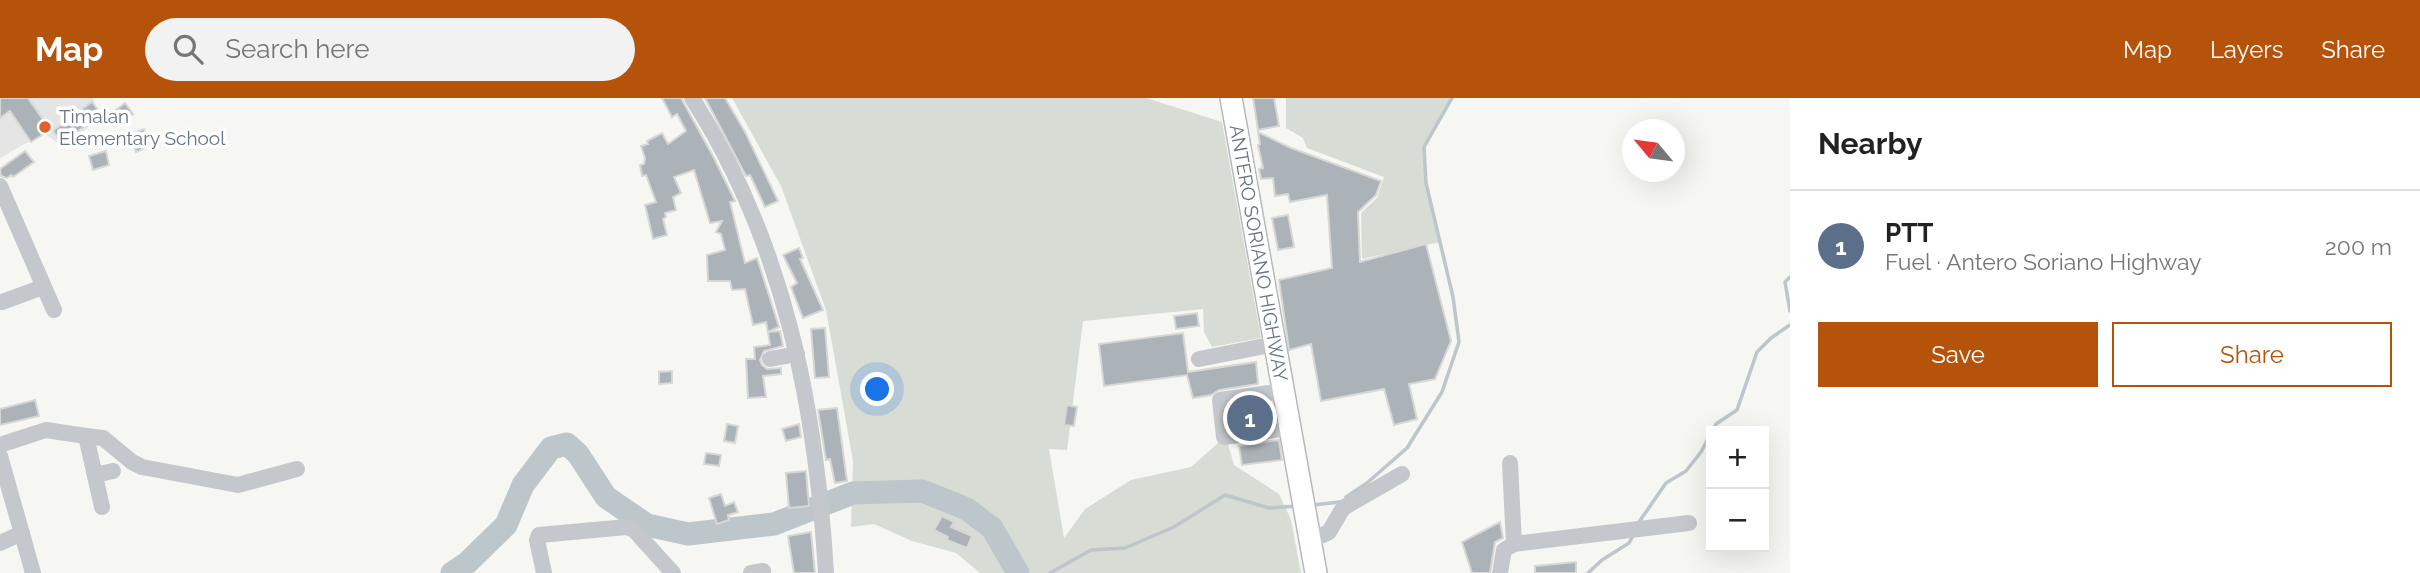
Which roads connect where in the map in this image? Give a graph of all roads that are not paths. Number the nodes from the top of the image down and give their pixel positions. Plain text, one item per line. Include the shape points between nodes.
1 (692, 98) edge
2 (1231, 98) edge
3 (0, 186) edge
4 (43, 287) junction
5 (2, 302) dead end
6 (54, 310) dead end
7 (1275, 344) junction
8 (797, 354) junction
9 (770, 359) dead end
10 (1199, 359) dead end
11 (1284, 391) junction
12 (1290, 428) junction
13 (86, 436) junction
14 (0, 445) edge
15 (0, 456) edge
16 (1510, 463) dead end
17 (297, 469) dead end
18 (113, 471) dead end
19 (1402, 474) dead end
20 (95, 475) junction
21 (102, 507) dead end
22 (1689, 523) dead end
23 (22, 533) junction
24 (1310, 541) junction
25 (0, 543) edge
26 (1514, 544) junction
27 (33, 573) edge
28 (544, 573) edge
29 (673, 573) edge
30 (826, 573) edge
31 (1316, 573) edge
32 (1500, 573) edge

1 - 8 street via 722,150 766,248
2 - 7 main road, ANTERO SORIANO HIGHWAY
3 - 4 street
4 - 5 street
4 - 6 street
7 - 10 street
7 - 11 main road, ANTERO SORIANO HIGHWAY
8 - 9 street
8 - 30 street via 812,427
11 - 12 main road, ANTERO SORIANO HIGHWAY
11 - 12 street via 1220,400 1224,437
12 - 24 main road, ANTERO SORIANO HIGHWAY
13 - 14 street via 46,430
13 - 17 street via 103,438 142,467 238,485
13 - 20 street
15 - 23 street
16 - 26 street
18 - 20 street
19 - 24 street via 1343,508 1329,531
20 - 21 street
22 - 26 street
23 - 25 street
23 - 27 street
24 - 31 main road, ANTERO SORIANO HIGHWAY
26 - 32 street via 1504,550
28 - 29 street via 537,540 540,535 627,527

